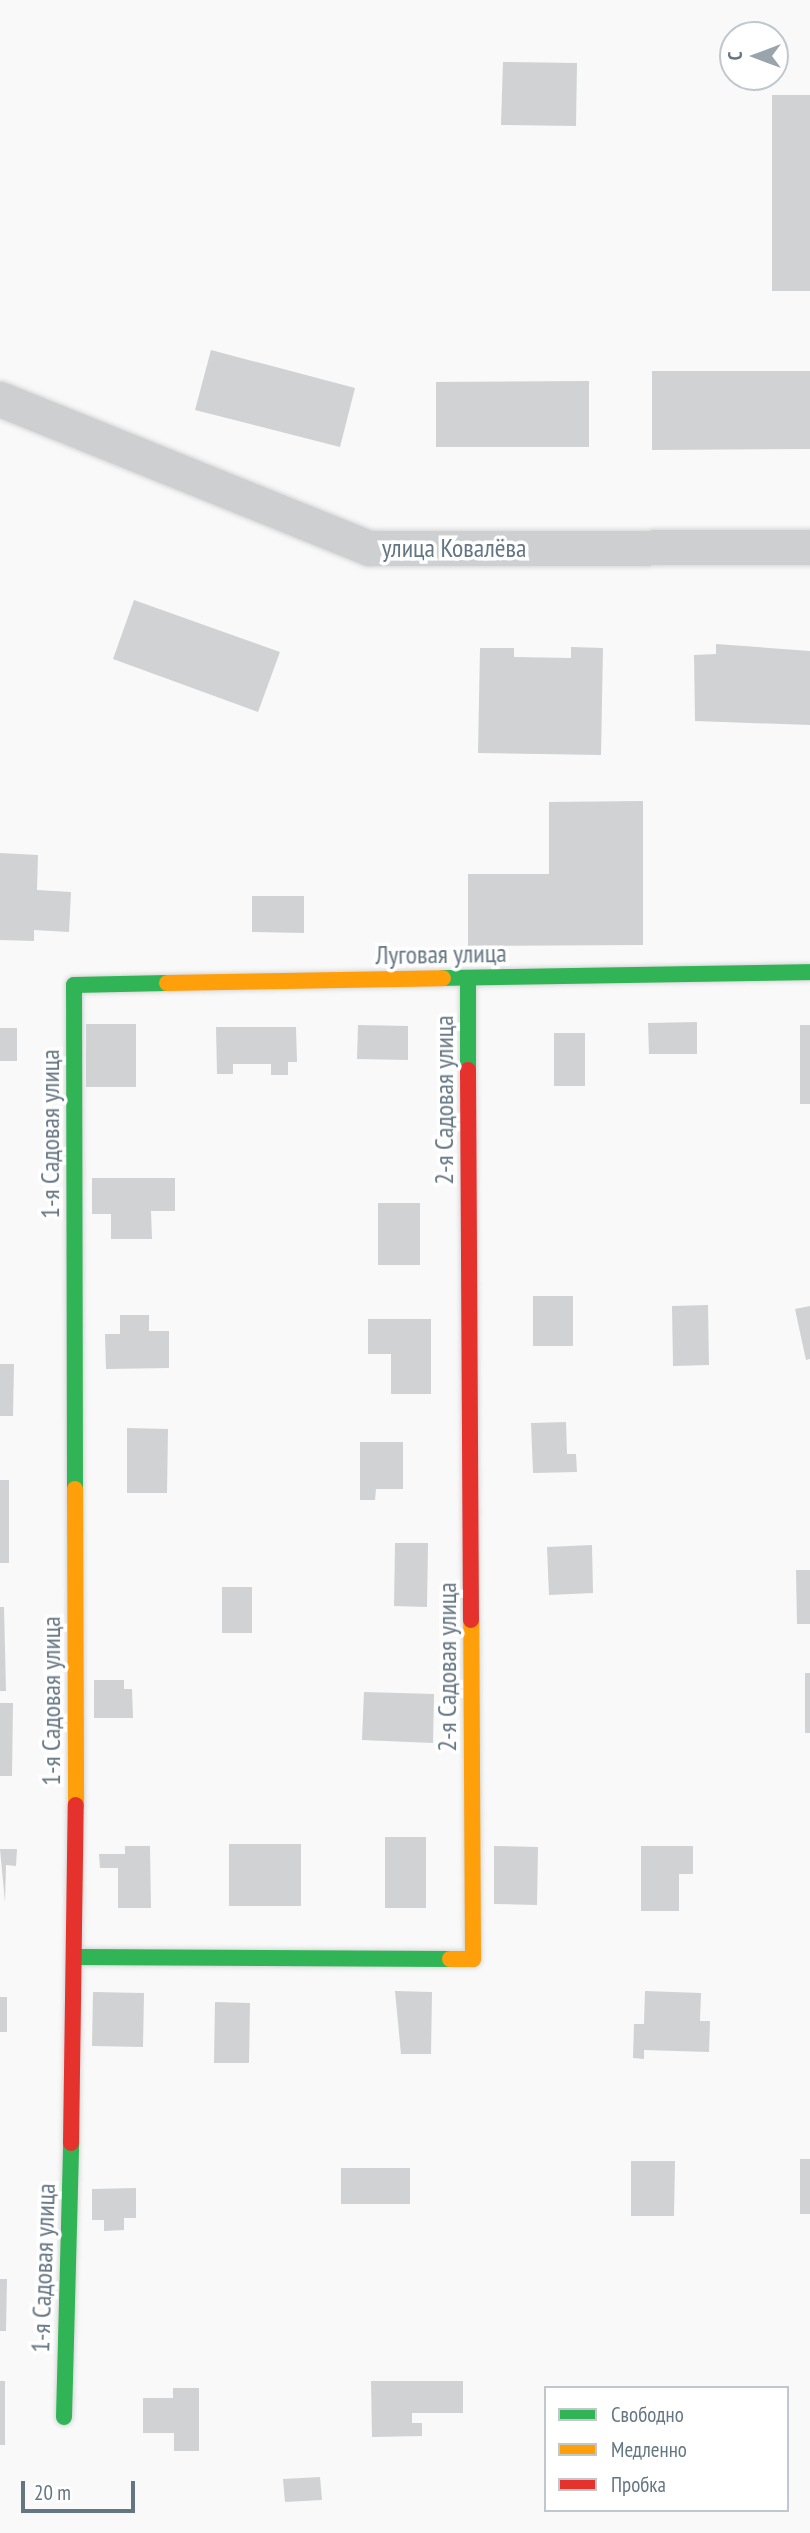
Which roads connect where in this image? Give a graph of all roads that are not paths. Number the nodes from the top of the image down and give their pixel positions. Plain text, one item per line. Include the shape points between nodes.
1 (2, 406) edge
2 (810, 547) edge
3 (810, 972) edge
4 (468, 978) junction
5 (74, 985) joint
6 (76, 1957) junction
7 (64, 2417) dead end

1 - 2 street, улица Ковалёва via 369,548
3 - 4 street, Луговая улица
4 - 5 street, Луговая улица
4 - 6 street, 2-я Садовая улица via 473,1959
5 - 6 street, 1-я Садовая улица
6 - 7 street, 1-я Садовая улица

